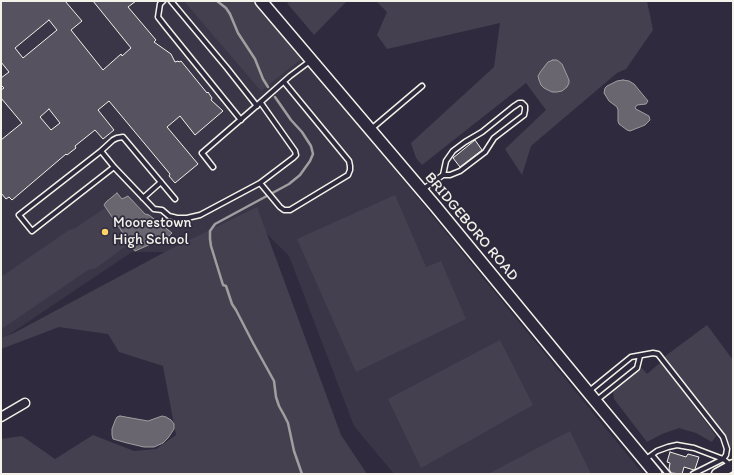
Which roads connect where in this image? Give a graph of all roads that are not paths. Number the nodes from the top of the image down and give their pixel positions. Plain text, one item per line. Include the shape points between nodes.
1 (162, 1) edge
2 (171, 1) edge
3 (261, 1) edge
4 (311, 60) junction
5 (284, 82) junction
6 (422, 86) dead end
7 (259, 104) junction
8 (241, 120) junction
9 (370, 130) junction
10 (100, 150) junction
11 (114, 167) junction
12 (213, 167) dead end
13 (443, 175) junction
14 (161, 182) junction
15 (260, 183) junction
16 (422, 191) junction
17 (143, 198) junction
18 (175, 199) dead end
19 (640, 356) junction
20 (588, 392) junction
21 (595, 401) junction
22 (25, 403) dead end
23 (1, 417) edge
24 (649, 457) junction
25 (723, 459) junction
26 (731, 466) edge
27 (656, 474) edge
28 (668, 474) edge
29 (692, 474) edge
30 (717, 474) edge

1 - 8 lane via 158,17
2 - 7 lane
3 - 4 main road, BRIDGEBORO ROAD
4 - 5 lane
4 - 9 main road, BRIDGEBORO ROAD
5 - 7 lane
5 - 15 lane via 349,161 350,170 348,175 290,210 280,207
6 - 9 lane
7 - 8 lane
7 - 15 lane via 296,155
8 - 12 lane via 202,153
9 - 16 main road, BRIDGEBORO ROAD
10 - 11 lane
10 - 11 lane via 19,215 32,231
10 - 14 lane via 113,140 123,137
11 - 17 lane
13 - 13 lane via 460,171 485,152 494,138 524,116 525,106 519,103 512,107 482,132 453,151 446,160
13 - 16 lane
14 - 17 lane
14 - 18 lane
15 - 17 lane via 200,215 187,218 169,216 162,210 154,209
16 - 20 main road, BRIDGEBORO ROAD
19 - 20 lane via 631,357
19 - 21 lane via 637,368
19 - 25 lane via 658,354 723,437 727,449
20 - 21 main road, BRIDGEBORO ROAD
21 - 24 main road, BRIDGEBORO ROAD
22 - 23 street
24 - 25 lane via 657,451 677,445 694,448
24 - 27 main road, BRIDGEBORO ROAD
24 - 28 lane
25 - 26 lane
25 - 29 lane
26 - 30 street

